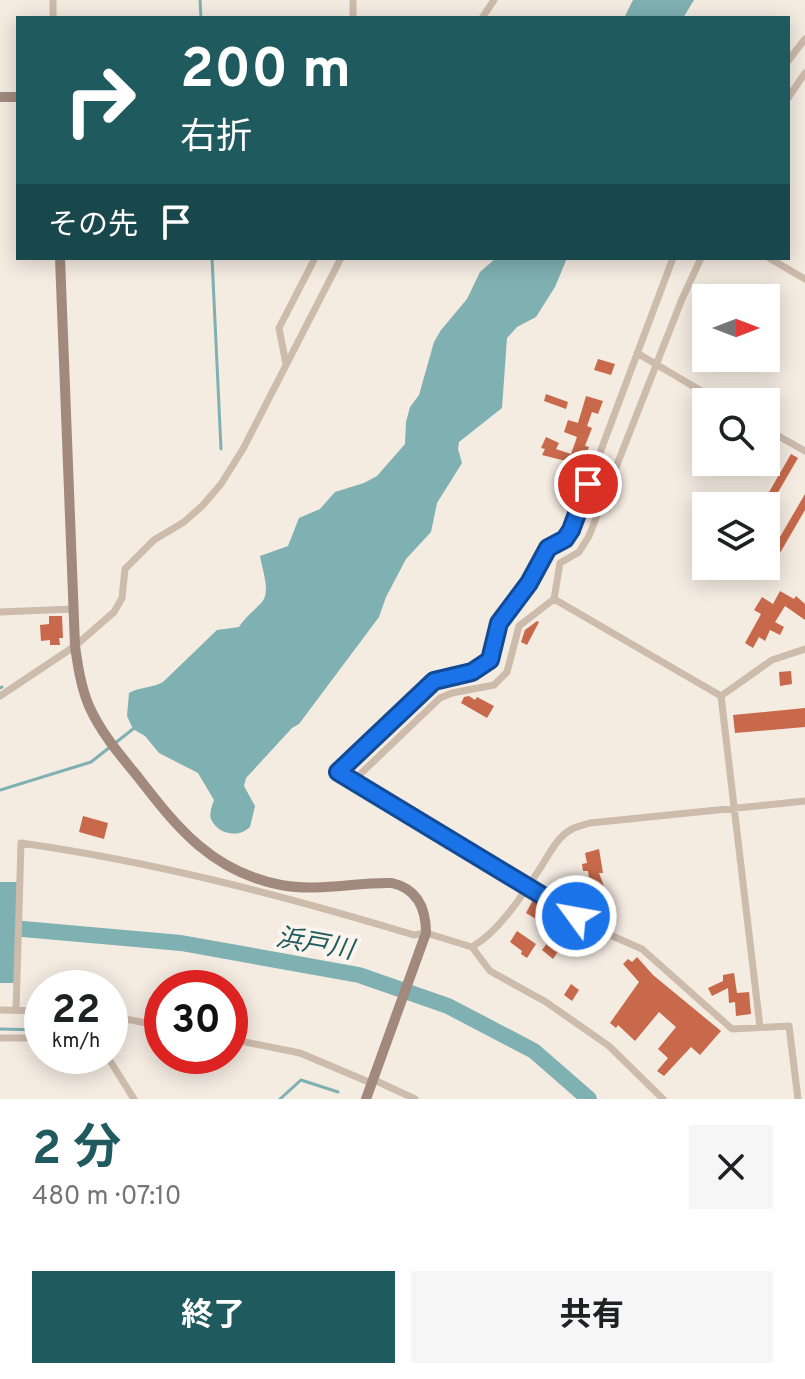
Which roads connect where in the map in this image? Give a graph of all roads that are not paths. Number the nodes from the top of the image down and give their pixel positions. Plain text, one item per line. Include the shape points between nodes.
1 (805, 39) edge
2 (790, 58) edge
3 (805, 73) edge
4 (790, 95) edge
5 (60, 260) edge
6 (314, 260) edge
7 (340, 260) edge
8 (672, 260) edge
9 (700, 260) edge
10 (772, 260) edge
11 (805, 279) edge
12 (637, 353) junction
13 (286, 364) junction
14 (656, 365) junction
15 (696, 388) edge
16 (780, 437) edge
17 (805, 451) edge
18 (554, 599) junction
19 (73, 609) junction
20 (0, 612) edge
21 (75, 646) junction
22 (805, 649) edge
23 (0, 696) edge
24 (721, 696) junction
25 (353, 781) junction
26 (805, 801) edge
27 (736, 808) junction
28 (528, 886) junction
29 (426, 933) junction
30 (474, 950) junction
31 (0, 1010) edge
32 (16, 1010) junction
33 (24, 1010) edge
34 (760, 1027) junction
35 (0, 1038) edge
36 (24, 1038) edge
37 (248, 1043) edge
38 (118, 1074) edge
39 (372, 1081) junction
40 (134, 1099) edge
41 (366, 1099) edge
42 (415, 1099) edge
43 (663, 1099) edge
44 (798, 1099) edge

1 - 2 street
3 - 4 street
5 - 19 street
6 - 13 street via 279,328
7 - 13 street
8 - 12 street
9 - 14 street
10 - 11 street
12 - 14 street
12 - 25 street via 571,530 548,548 499,623 490,660 472,672 434,681 338,772
13 - 21 street via 221,484 184,522 138,554 125,569 122,598 114,612
14 - 15 street
14 - 18 street via 583,548 560,563
16 - 17 street
18 - 24 street
18 - 25 street via 519,626 500,680 440,698
19 - 20 street
19 - 21 street
21 - 23 street
21 - 29 street via 86,697 104,734 203,851 258,879 293,887 401,885 416,895
22 - 24 street via 772,660
24 - 27 street
25 - 28 street
26 - 27 street
27 - 28 street via 571,829
27 - 34 street
28 - 30 street
28 - 34 street via 601,931 642,949 732,1029
29 - 30 street
29 - 32 street via 414,935 241,885 21,843
29 - 39 street
30 - 43 street via 490,971 609,1046
31 - 32 street
32 - 33 street
34 - 44 street via 789,1026
35 - 36 street
37 - 39 street via 300,1053
38 - 40 street
39 - 41 street
39 - 42 street

